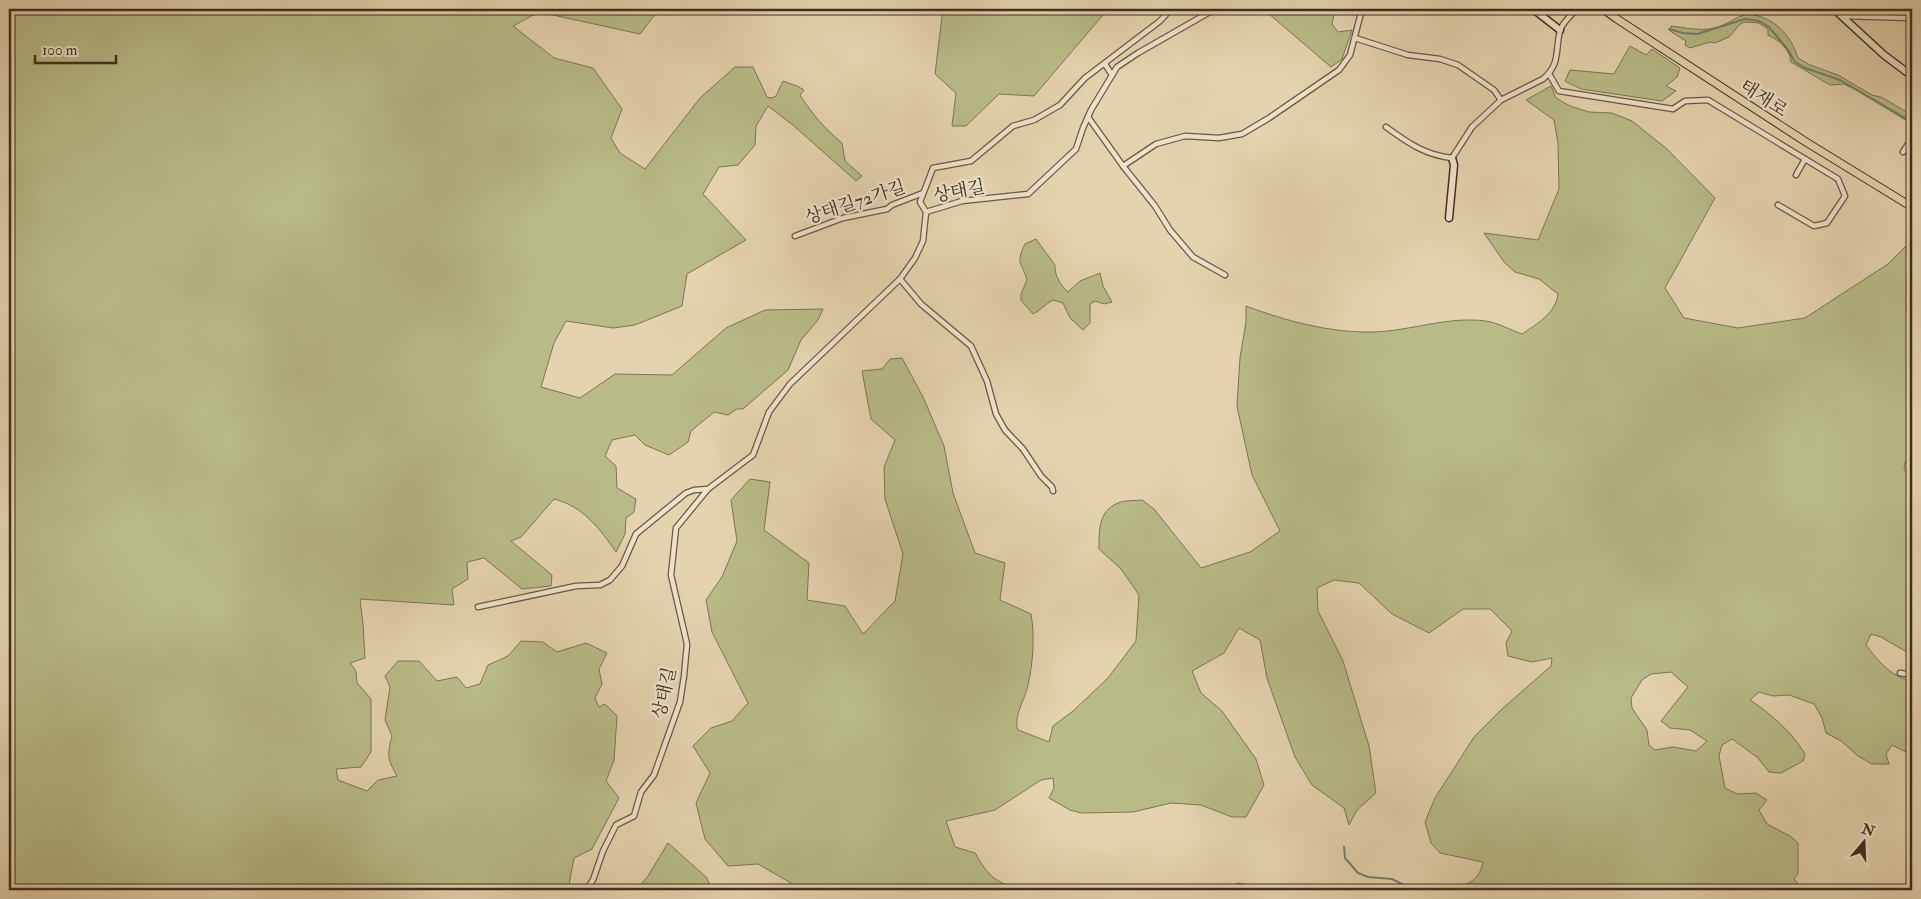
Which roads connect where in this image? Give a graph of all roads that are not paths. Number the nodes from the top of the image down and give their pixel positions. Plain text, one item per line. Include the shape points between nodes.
1 (1171, 9) edge
2 (1216, 9) edge
3 (1362, 9) edge
4 (1533, 9) edge
5 (1577, 9) edge
6 (1599, 9) edge
7 (1603, 9) edge
8 (1608, 9) edge
9 (1834, 9) edge
10 (1842, 16) junction
11 (1912, 18) edge
12 (1617, 19) junction
13 (1560, 30) junction
14 (1355, 38) junction
15 (1104, 64) junction
16 (1549, 74) junction
17 (1112, 75) junction
18 (1912, 76) edge
19 (1501, 100) junction
20 (1088, 116) junction
21 (1386, 127) dead end
22 (1912, 138) edge
23 (1903, 152) dead end
24 (1452, 158) junction
25 (1805, 159) junction
26 (1123, 166) junction
27 (1796, 175) dead end
28 (923, 193) junction
29 (1912, 203) edge
30 (1778, 205) dead end
31 (1912, 207) edge
32 (926, 212) junction
33 (1450, 218) dead end
34 (795, 236) dead end
35 (1225, 275) dead end
36 (900, 280) junction
37 (708, 489) junction
38 (1053, 491) dead end
39 (478, 607) dead end
40 (1900, 673) dead end
41 (1912, 675) edge
42 (586, 890) edge

1 - 15 street
2 - 17 street, 상태길 via 1138,53 1117,67
3 - 14 street
4 - 13 main road
5 - 13 street
6 - 12 main road
7 - 12 main road, 태재로
8 - 29 main road, 태재로
9 - 10 main road
10 - 11 street
10 - 18 main road
12 - 31 main road, 태재로
13 - 16 street via 1558,51
14 - 19 street via 1408,55 1458,65 1494,90
14 - 26 street via 1350,55 1339,70 1242,134 1219,138 1185,136 1156,144
15 - 17 street
15 - 28 street via 1085,78 1060,105 1034,120 1013,126 971,161 933,168
16 - 19 street
16 - 25 street via 1560,91 1672,109 1685,101 1708,100
17 - 20 street, 상태길
19 - 24 street via 1472,127
20 - 26 street
20 - 32 street, 상태길 via 1076,149 1028,194 962,201
21 - 24 street via 1406,143 1436,156
22 - 23 street
24 - 33 main road
25 - 27 street
25 - 30 street via 1838,179 1845,196 1827,223 1814,226
26 - 35 street via 1193,258
28 - 32 street via 920,202
28 - 34 street, 상태길72가길 via 887,210 843,218
32 - 36 street, 상태길 via 923,241
36 - 37 street, 상태길 via 790,384 769,412 753,455
36 - 38 street via 921,304 971,346 1005,430 1016,439
37 - 39 street, 상태길 via 686,493 636,534 622,566 600,586 576,586
37 - 42 street, 상태길 via 676,528 671,575 687,644 680,702 654,775 641,792 634,816 616,825
40 - 41 street

